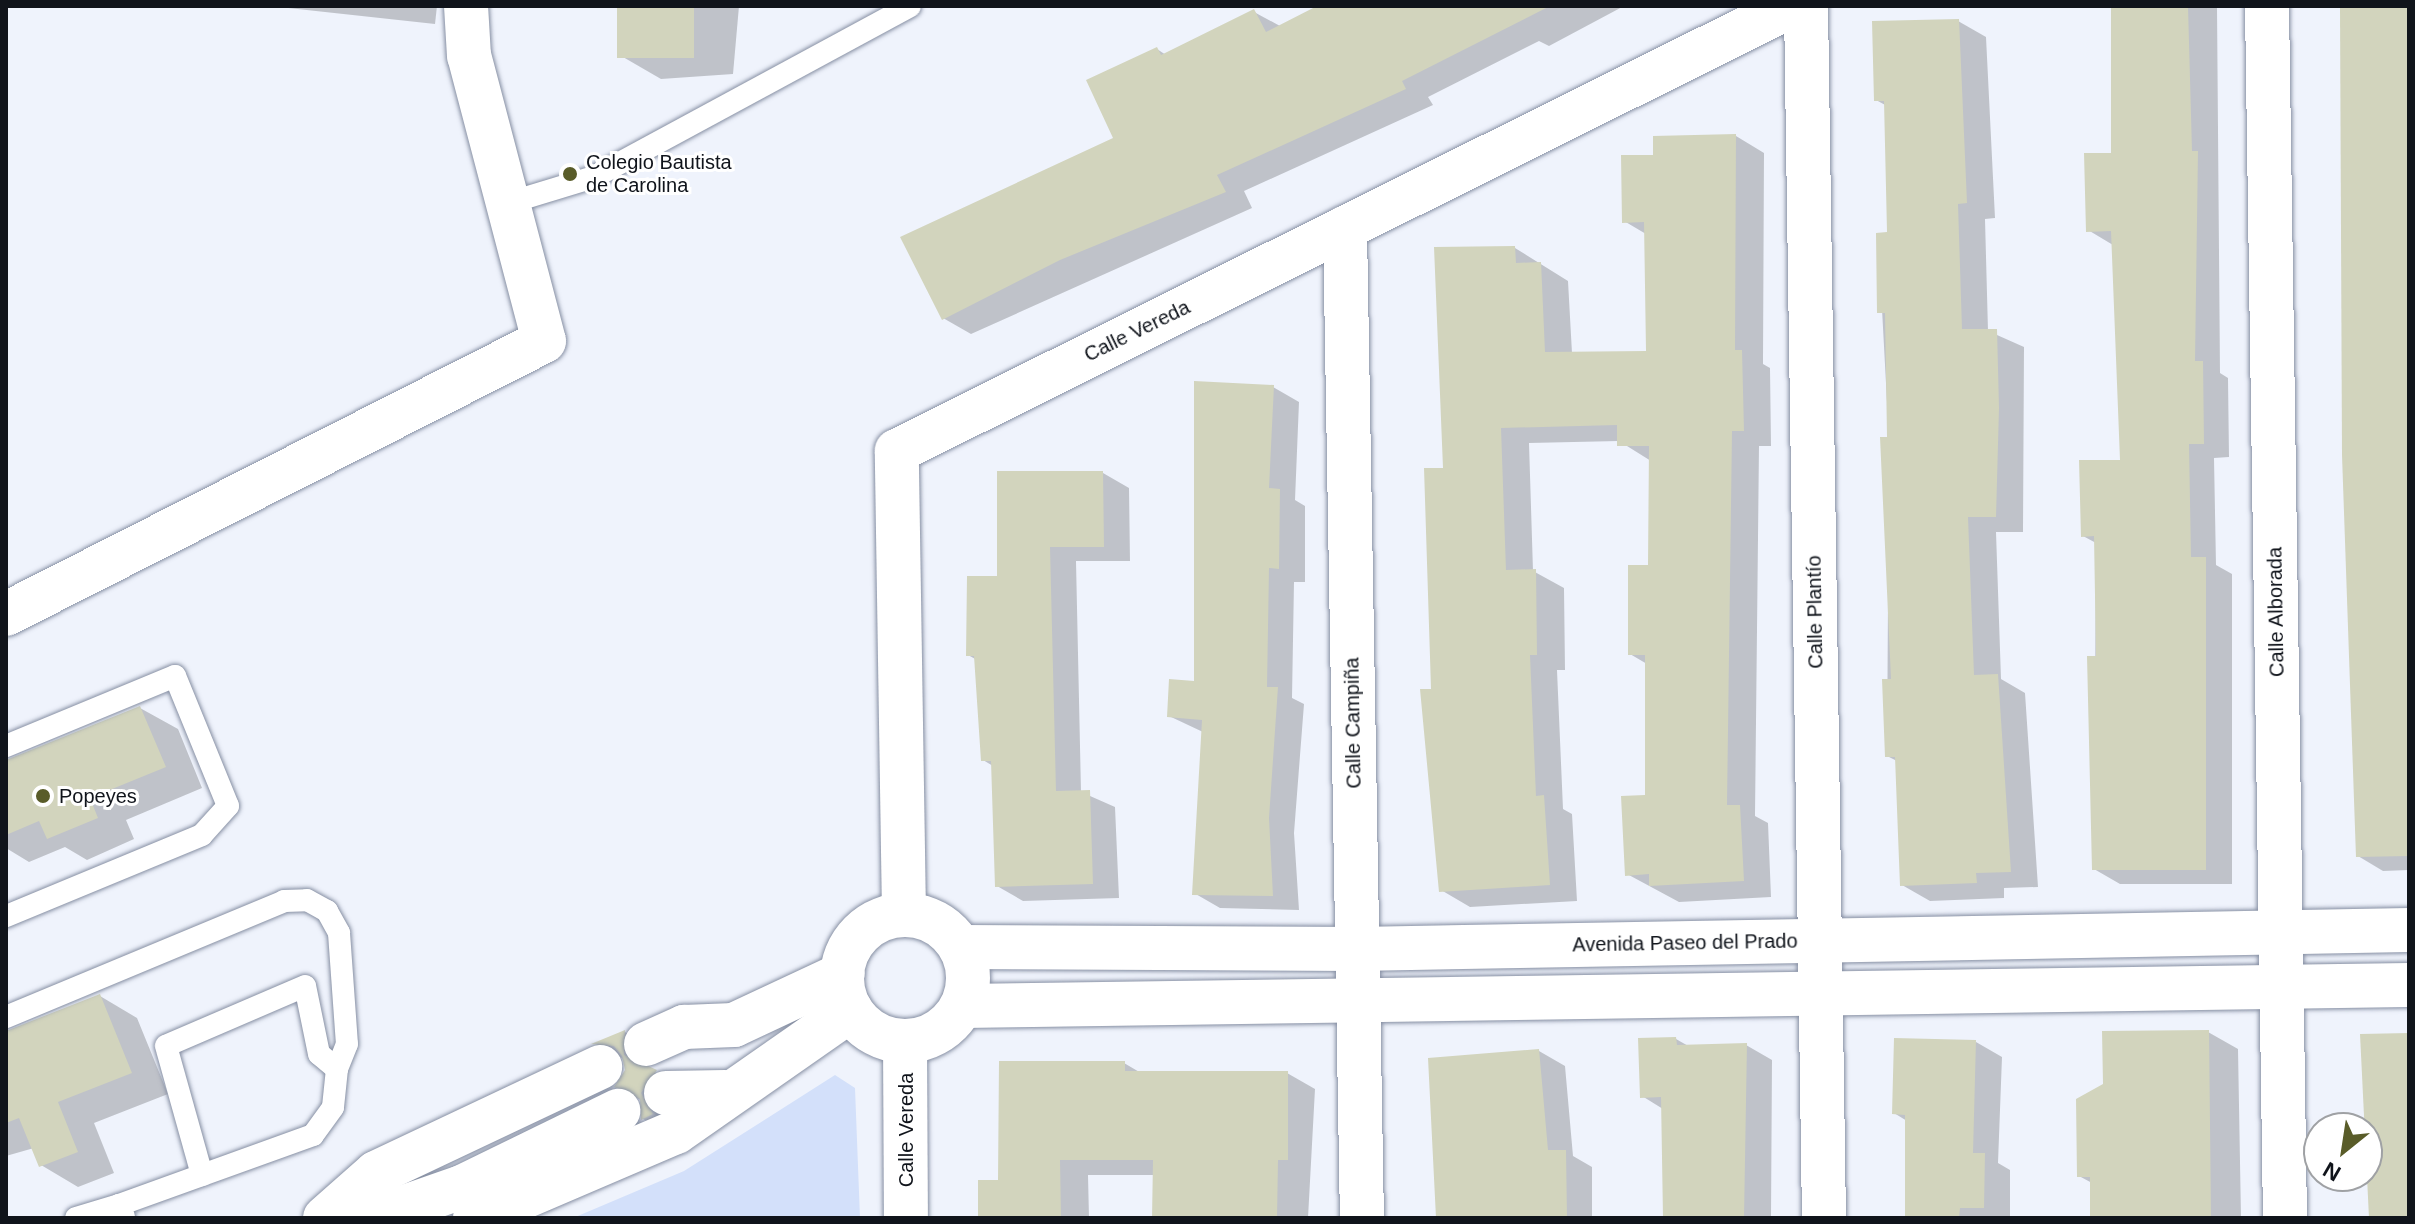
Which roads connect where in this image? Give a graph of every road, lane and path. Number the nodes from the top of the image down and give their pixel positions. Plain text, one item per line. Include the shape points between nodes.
1 (466, 6) edge
2 (910, 6) edge
3 (1791, 6) edge
4 (1806, 6) edge
5 (2267, 6) edge
6 (505, 204) junction
7 (1345, 228) junction
8 (6, 614) edge
9 (6, 746) edge
10 (904, 914) junction
11 (6, 916) edge
12 (2409, 930) edge
13 (2281, 932) junction
14 (1820, 940) junction
15 (962, 947) junction
16 (1357, 949) junction
17 (2409, 985) edge
18 (2282, 988) junction
19 (847, 992) junction
20 (1821, 996) junction
21 (1358, 1004) junction
22 (963, 1006) junction
23 (6, 1017) edge
24 (905, 1041) junction
25 (646, 1044) dead end
26 (600, 1067) dead end
27 (337, 1069) junction
28 (725, 1092) junction
29 (666, 1093) dead end
30 (618, 1111) dead end
31 (202, 1175) junction
32 (121, 1212) edge
33 (76, 1218) edge
34 (325, 1218) edge
35 (373, 1218) edge
36 (475, 1218) edge
37 (906, 1218) edge
38 (1362, 1218) edge
39 (1824, 1218) edge
40 (2285, 1218) edge

1 - 6 street via 469,56
2 - 6 lane via 594,177
3 - 7 street, Calle Vereda
4 - 14 street, Calle Plantío
5 - 13 street, Calle Alborada
6 - 8 street via 544,341
7 - 10 street, Calle Vereda via 897,451
7 - 16 street, Calle Campiña
9 - 11 lane via 175,676 228,806 202,835
10 - 15 street via 938,922
10 - 19 street via 877,920 855,937
12 - 13 street, Avenida Paseo del Prado
13 - 14 street, Avenida Paseo del Prado
13 - 18 street, Calle Alborada
14 - 16 street, Avenida Paseo del Prado
14 - 20 street, Calle Plantío
15 - 16 street, Avenida Paseo del Prado
15 - 22 street via 970,976
16 - 21 street, Calle Campiña
17 - 18 street
18 - 20 street
18 - 40 street, Calle Alborada
19 - 24 street via 883,1038
19 - 25 street via 734,1025 684,1027
19 - 28 street
20 - 21 street
20 - 39 street, Calle Plantío
21 - 22 street
21 - 38 street, Calle Campiña
22 - 24 street via 939,1032
23 - 27 lane via 284,901 307,900 327,911 339,933 347,1044
24 - 37 street, Calle Vereda
26 - 34 street via 376,1173
27 - 31 lane via 333,1107 313,1135
27 - 31 lane via 319,1054 305,986 166,1046
28 - 29 street
28 - 36 street via 676,1132
30 - 35 street via 462,1187
31 - 32 lane
32 - 33 lane

